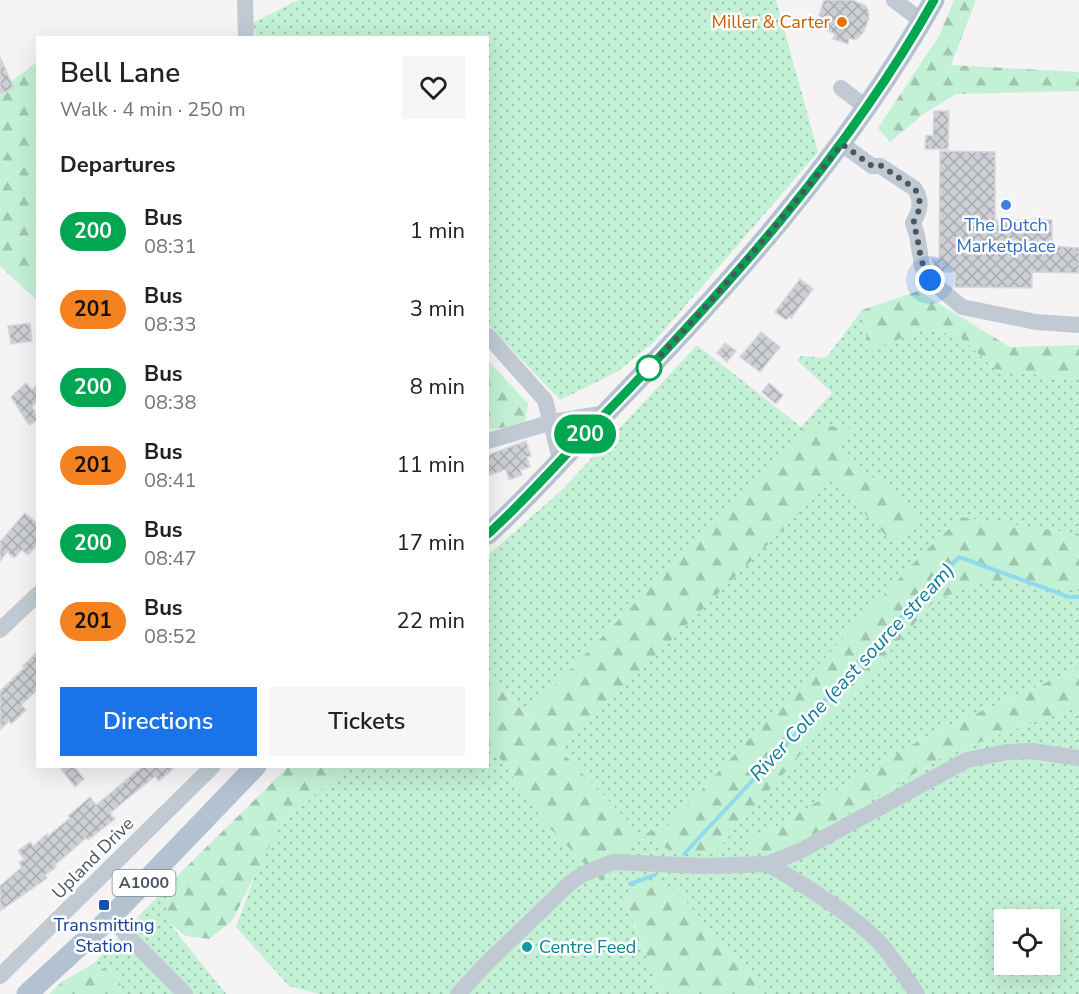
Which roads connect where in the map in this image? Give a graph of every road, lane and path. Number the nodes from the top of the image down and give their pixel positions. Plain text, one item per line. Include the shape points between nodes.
1 (245, 0) edge
2 (894, 0) edge
3 (934, 0) edge
4 (922, 21) junction
5 (246, 36) edge
6 (844, 84) dead end
7 (870, 103) junction
8 (842, 144) junction
9 (1079, 325) edge
10 (489, 337) edge
11 (606, 413) junction
12 (552, 422) junction
13 (489, 441) edge
14 (560, 459) junction
15 (490, 526) edge
16 (36, 596) edge
17 (1, 627) edge
18 (1079, 758) edge
19 (211, 768) edge
20 (254, 768) edge
21 (768, 864) junction
22 (110, 918) junction
23 (0, 976) edge
24 (27, 994) edge
25 (185, 994) edge
26 (458, 994) edge
27 (917, 994) edge

1 - 5 street
2 - 4 street
3 - 4 main road
4 - 7 main road
6 - 7 street
7 - 8 main road
8 - 9 street via 872,166 880,165 914,188 920,207 913,223 922,266 930,280 962,307 1036,322
8 - 11 main road via 725,286
10 - 12 street via 545,400
11 - 12 street
11 - 14 main road
12 - 13 street
12 - 14 street
14 - 15 main road
16 - 17 street
18 - 21 street via 1024,751 968,760 800,851
19 - 23 street, Upland Drive
20 - 22 main road, A1000
21 - 26 street via 608,862 570,883
21 - 27 street via 875,938
22 - 24 main road, A1000
22 - 25 street

